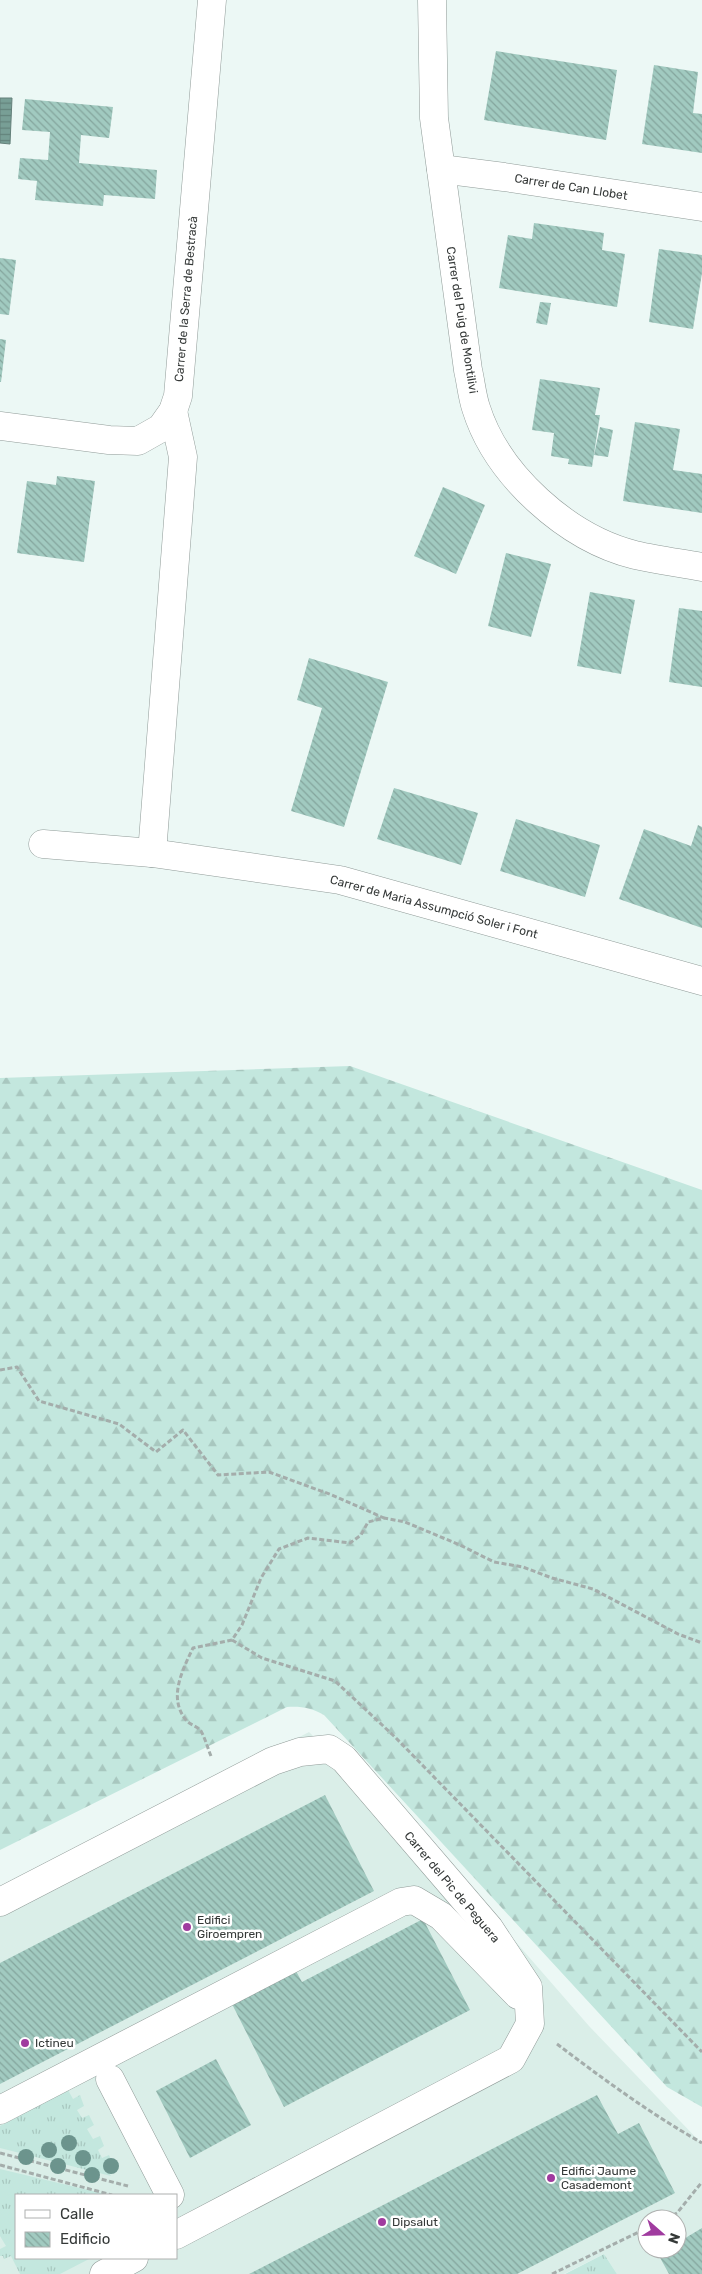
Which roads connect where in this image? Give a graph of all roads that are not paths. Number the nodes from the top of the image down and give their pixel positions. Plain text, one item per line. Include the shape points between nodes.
1 (212, 0) edge
2 (432, 0) edge
3 (440, 170) junction
4 (702, 207) edge
5 (173, 411) junction
6 (0, 426) edge
7 (702, 566) edge
8 (43, 844) dead end
9 (152, 853) junction
10 (702, 981) edge
11 (0, 1902) edge
12 (530, 2015) junction
13 (110, 2079) dead end
14 (0, 2110) edge
15 (169, 2194) edge
16 (180, 2224) edge
17 (132, 2259) edge
18 (104, 2274) edge

1 - 5 street, Carrer de la Serra de Bestracà via 178,396
2 - 3 street, Carrer del Puig de Montilivi via 434,118
3 - 4 street, Carrer de Can Llobet
3 - 7 street, Carrer del Puig de Montilivi via 474,398 484,428 498,452 532,494 580,531 633,554
5 - 6 street, Carrer de la Serra de Bestracà via 160,428 138,441
5 - 9 street via 183,457
8 - 9 street, Carrer de Maria Assumpció Soler i Font
9 - 10 street, Carrer de Maria Assumpció Soler i Font via 340,880
11 - 12 street, Carrer del Pic de Peguera via 273,1761 300,1752 329,1749 344,1758 488,1928 528,1987
12 - 14 street via 442,1916 414,1900 401,1902
12 - 16 street via 511,2059
13 - 15 street
17 - 18 street

